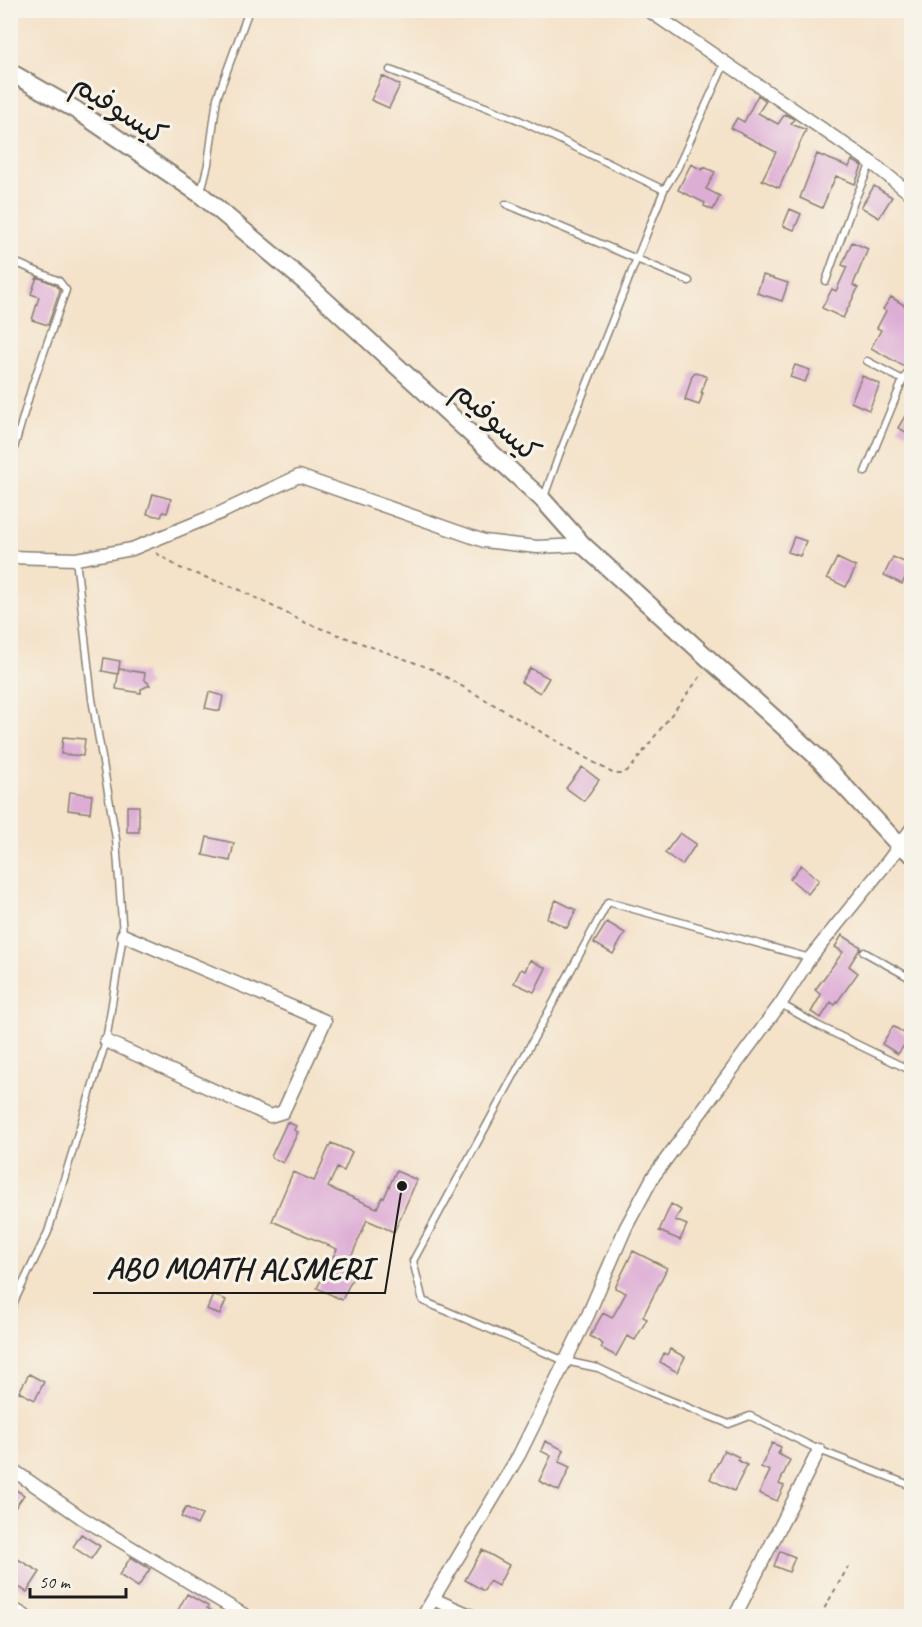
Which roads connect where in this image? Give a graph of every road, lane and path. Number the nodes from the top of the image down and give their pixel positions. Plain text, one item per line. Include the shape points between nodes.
1 (249, 10) edge
2 (648, 10) edge
3 (725, 63) junction
4 (390, 70) dead end
5 (10, 72) edge
6 (872, 163) junction
7 (664, 190) junction
8 (201, 195) junction
9 (912, 195) edge
10 (506, 204) dead end
11 (636, 259) junction
12 (10, 260) edge
13 (688, 281) dead end
14 (826, 281) dead end
15 (867, 362) dead end
16 (912, 365) edge
17 (903, 380) junction
18 (10, 462) edge
19 (865, 471) dead end
20 (543, 500) junction
21 (143, 545) junction
22 (583, 545) junction
23 (10, 556) edge
24 (76, 559) junction
25 (712, 662) junction
26 (912, 828) edge
27 (905, 849) edge
28 (123, 935) junction
29 (864, 952) dead end
30 (810, 958) junction
31 (912, 979) edge
32 (780, 1003) junction
33 (106, 1041) junction
34 (912, 1071) edge
35 (10, 1310) edge
36 (565, 1361) junction
37 (819, 1450) junction
38 (10, 1468) edge
39 (912, 1486) edge
40 (848, 1567) dead end
41 (433, 1599) junction
42 (10, 1607) edge
43 (25, 1617) edge
44 (246, 1617) edge
45 (423, 1617) edge
46 (472, 1617) edge
47 (735, 1617) edge
48 (820, 1617) edge

1 - 8 lane via 217,98
2 - 3 street
3 - 6 street
3 - 7 lane
4 - 7 lane via 519,120
5 - 8 street, كيسوفيم via 76,110
6 - 9 street
6 - 14 lane
7 - 11 lane
8 - 20 street, كيسوفيم via 304,281
10 - 11 lane
11 - 13 lane
11 - 20 lane
12 - 18 lane via 59,281 66,290
15 - 17 lane
16 - 17 lane
17 - 19 lane
20 - 22 street, كيسوفيم
21 - 22 street via 299,476 484,541 537,547
21 - 24 street
21 - 25 path via 180,568 238,589 306,623 432,669 614,774 630,769
22 - 25 street, كيسوفيم
23 - 24 street
24 - 28 lane via 92,699 116,839
25 - 27 street, كيسوفيم via 817,757
26 - 27 street
27 - 30 street via 888,860
28 - 33 lane
28 - 33 street via 325,1021 282,1112 270,1116
29 - 31 lane
30 - 32 street
30 - 36 lane via 609,902 413,1261 423,1301
32 - 34 lane
32 - 36 street via 653,1177
33 - 35 lane via 48,1232
36 - 37 lane via 598,1368 729,1424 750,1416
36 - 41 street via 519,1455
37 - 39 lane
37 - 47 street
38 - 44 street via 82,1518
40 - 48 path
41 - 45 street
41 - 46 street
42 - 43 street

